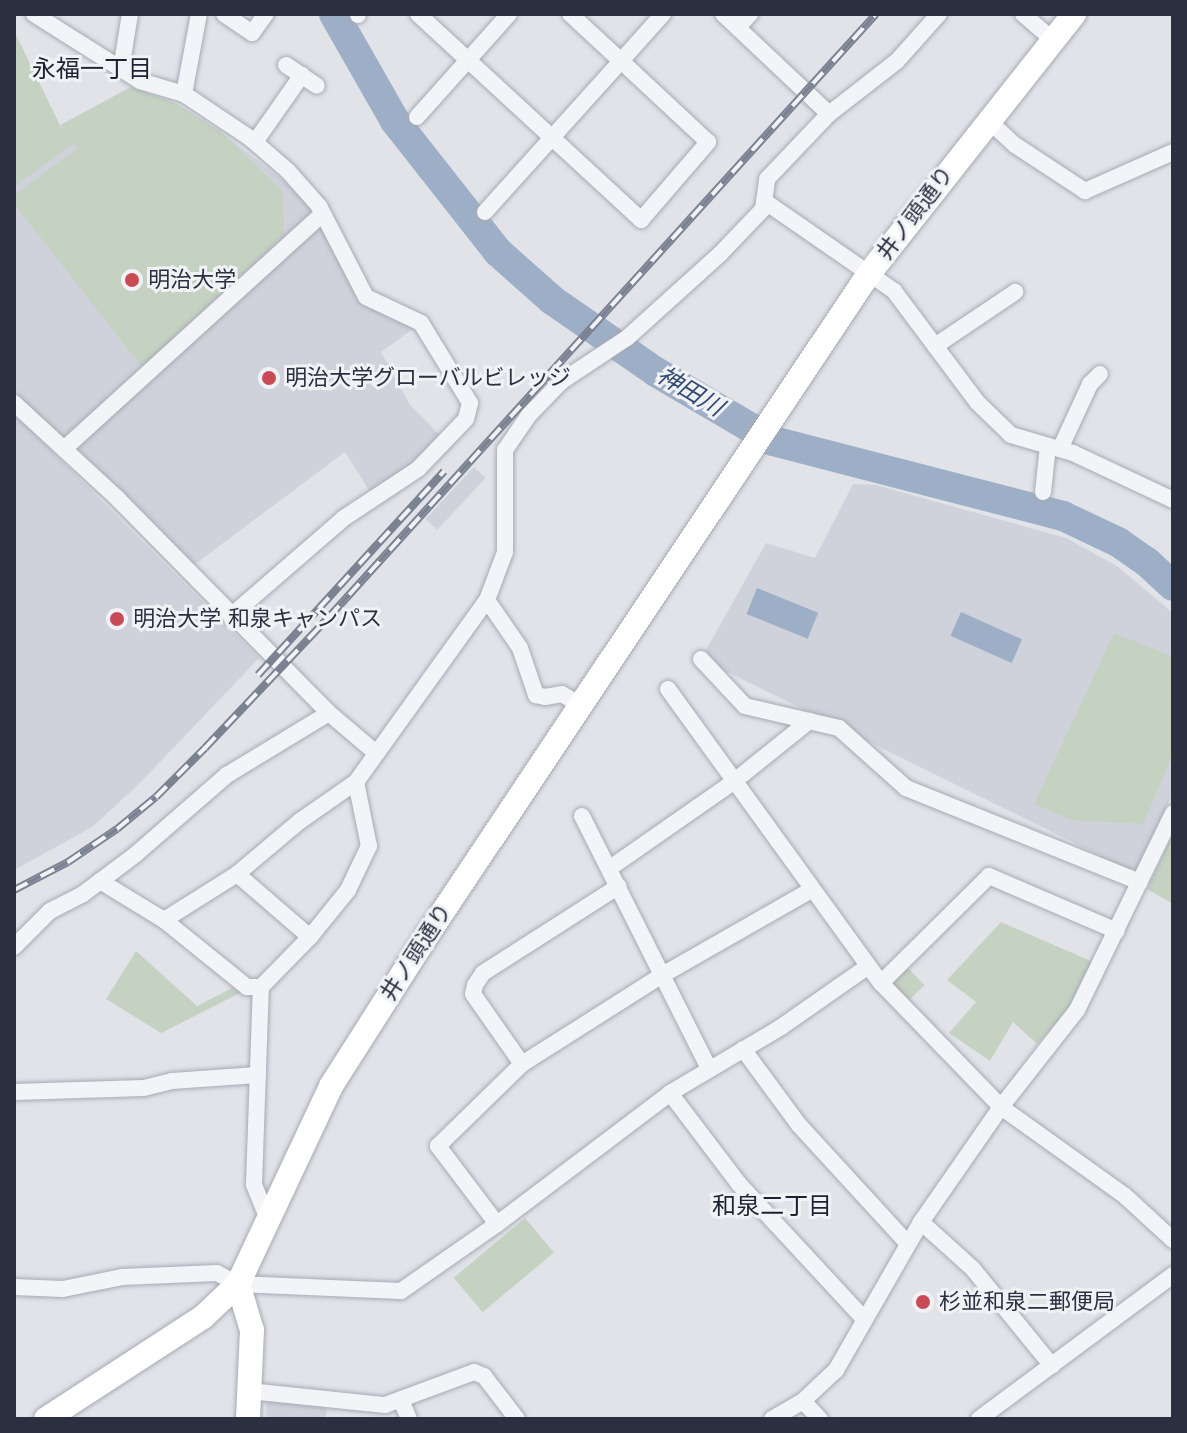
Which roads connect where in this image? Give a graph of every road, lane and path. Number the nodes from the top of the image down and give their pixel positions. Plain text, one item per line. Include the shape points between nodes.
1 (34, 14) edge
2 (130, 14) edge
3 (199, 14) edge
4 (224, 14) edge
5 (266, 14) edge
6 (418, 14) edge
7 (509, 14) edge
8 (570, 14) edge
9 (663, 14) edge
10 (723, 14) edge
11 (750, 14) edge
12 (939, 14) edge
13 (1023, 14) edge
14 (1074, 14) edge
15 (738, 27) junction
16 (1053, 40) junction
17 (469, 60) junction
18 (621, 61) junction
19 (286, 65) dead end
20 (121, 69) junction
21 (302, 75) junction
22 (317, 86) dead end
23 (184, 94) junction
24 (829, 114) junction
25 (417, 117) dead end
26 (988, 120) junction
27 (553, 137) junction
28 (255, 142) junction
29 (1173, 152) edge
30 (767, 203) junction
31 (485, 212) dead end
32 (322, 214) junction
33 (1015, 292) dead end
34 (935, 346) junction
35 (1100, 374) dead end
36 (14, 403) edge
37 (1054, 448) junction
38 (64, 449) junction
39 (1043, 492) dead end
40 (1173, 500) edge
41 (487, 600) junction
42 (231, 616) junction
43 (701, 659) dead end
44 (668, 689) dead end
45 (581, 706) junction
46 (329, 713) junction
47 (809, 721) junction
48 (376, 753) junction
49 (356, 782) junction
50 (732, 783) junction
51 (1173, 813) edge
52 (582, 816) dead end
53 (610, 868) junction
54 (237, 874) junction
55 (100, 881) junction
56 (1140, 882) junction
57 (619, 886) junction
58 (811, 890) junction
59 (164, 920) junction
60 (1117, 931) junction
61 (310, 937) junction
62 (14, 947) edge
63 (867, 967) junction
64 (664, 974) junction
65 (881, 983) junction
66 (261, 987) junction
67 (743, 1049) junction
68 (522, 1064) junction
69 (709, 1069) junction
70 (258, 1075) junction
71 (14, 1092) edge
72 (670, 1093) junction
73 (1001, 1107) junction
74 (267, 1217) junction
75 (921, 1222) junction
76 (497, 1224) junction
77 (1173, 1240) edge
78 (907, 1243) junction
79 (1173, 1275) edge
80 (238, 1284) junction
81 (14, 1287) edge
82 (864, 1319) junction
83 (1052, 1366) junction
84 (249, 1391) junction
85 (333, 1400) junction
86 (401, 1400) junction
87 (803, 1401) junction
88 (46, 1419) edge
89 (248, 1419) edge
90 (332, 1419) edge
91 (409, 1419) edge
92 (517, 1419) edge
93 (772, 1419) edge
94 (820, 1419) edge
95 (979, 1419) edge

1 - 20 street
2 - 20 street
3 - 23 street
4 - 5 street via 252,33
6 - 17 street
7 - 17 street
8 - 18 street
9 - 18 street
10 - 15 street
11 - 15 street
12 - 24 street via 897,61
13 - 16 street
14 - 16 main road, 井ノ頭通り
15 - 24 street
16 - 26 main road, 井ノ頭通り
17 - 25 street
17 - 27 street
18 - 27 street
18 - 27 street via 708,142 641,220
19 - 21 street
20 - 23 street via 140,81
21 - 22 street
21 - 28 street
23 - 28 street
24 - 30 street via 767,179
26 - 29 street via 1015,145 1085,191
26 - 45 main road, 井ノ頭通り, bridge via 862,284
27 - 31 street
28 - 32 street via 299,183
30 - 34 street via 894,291
30 - 41 street via 720,254 627,338 562,381 529,415 505,450 505,552
32 - 38 street
32 - 42 street via 366,297 421,323 470,403 466,419 418,469 344,518
33 - 34 street
34 - 37 street via 977,402 1011,435
35 - 37 street
36 - 38 street
37 - 39 street
37 - 40 street
38 - 42 street
41 - 45 street via 520,648 536,695 562,694
41 - 48 street
42 - 46 street
43 - 47 street via 745,706
44 - 50 street
45 - 74 main road, 井ノ頭通り via 331,1086
46 - 48 street
46 - 55 street via 227,775
47 - 50 street
47 - 56 street via 839,728 906,788
48 - 49 street
49 - 54 street
49 - 61 street via 369,846 348,890
50 - 53 street
50 - 58 street
51 - 56 street
52 - 53 street
53 - 57 street
54 - 59 street
54 - 61 street
55 - 59 street
55 - 62 street via 50,911
56 - 60 street
57 - 64 street
57 - 68 street via 483,973 475,985 473,994
58 - 63 street
58 - 64 street
59 - 66 street via 247,987
60 - 65 street via 989,876
60 - 73 street via 1077,1010
61 - 66 street
63 - 65 street
63 - 67 street
64 - 68 street
64 - 69 street
65 - 73 street
66 - 70 street
67 - 69 street
67 - 78 street via 799,1125
68 - 76 street via 438,1146
69 - 72 street
70 - 71 street via 144,1088
70 - 74 street via 254,1184
72 - 76 street
72 - 82 street via 739,1184
73 - 75 street
73 - 77 street via 1124,1195
74 - 80 main road, 井ノ頭通り
75 - 78 street
75 - 83 street via 973,1269
76 - 80 street via 401,1291
78 - 82 street
79 - 83 street
80 - 81 street via 217,1273 122,1277 63,1289
80 - 84 main road via 252,1330
80 - 88 main road, 井ノ頭通り via 203,1317
82 - 87 street via 836,1370
83 - 95 street
84 - 85 street
84 - 89 main road
85 - 86 street via 385,1405
85 - 90 street
86 - 91 street
86 - 92 street via 474,1372 484,1376
87 - 93 street
87 - 94 street

